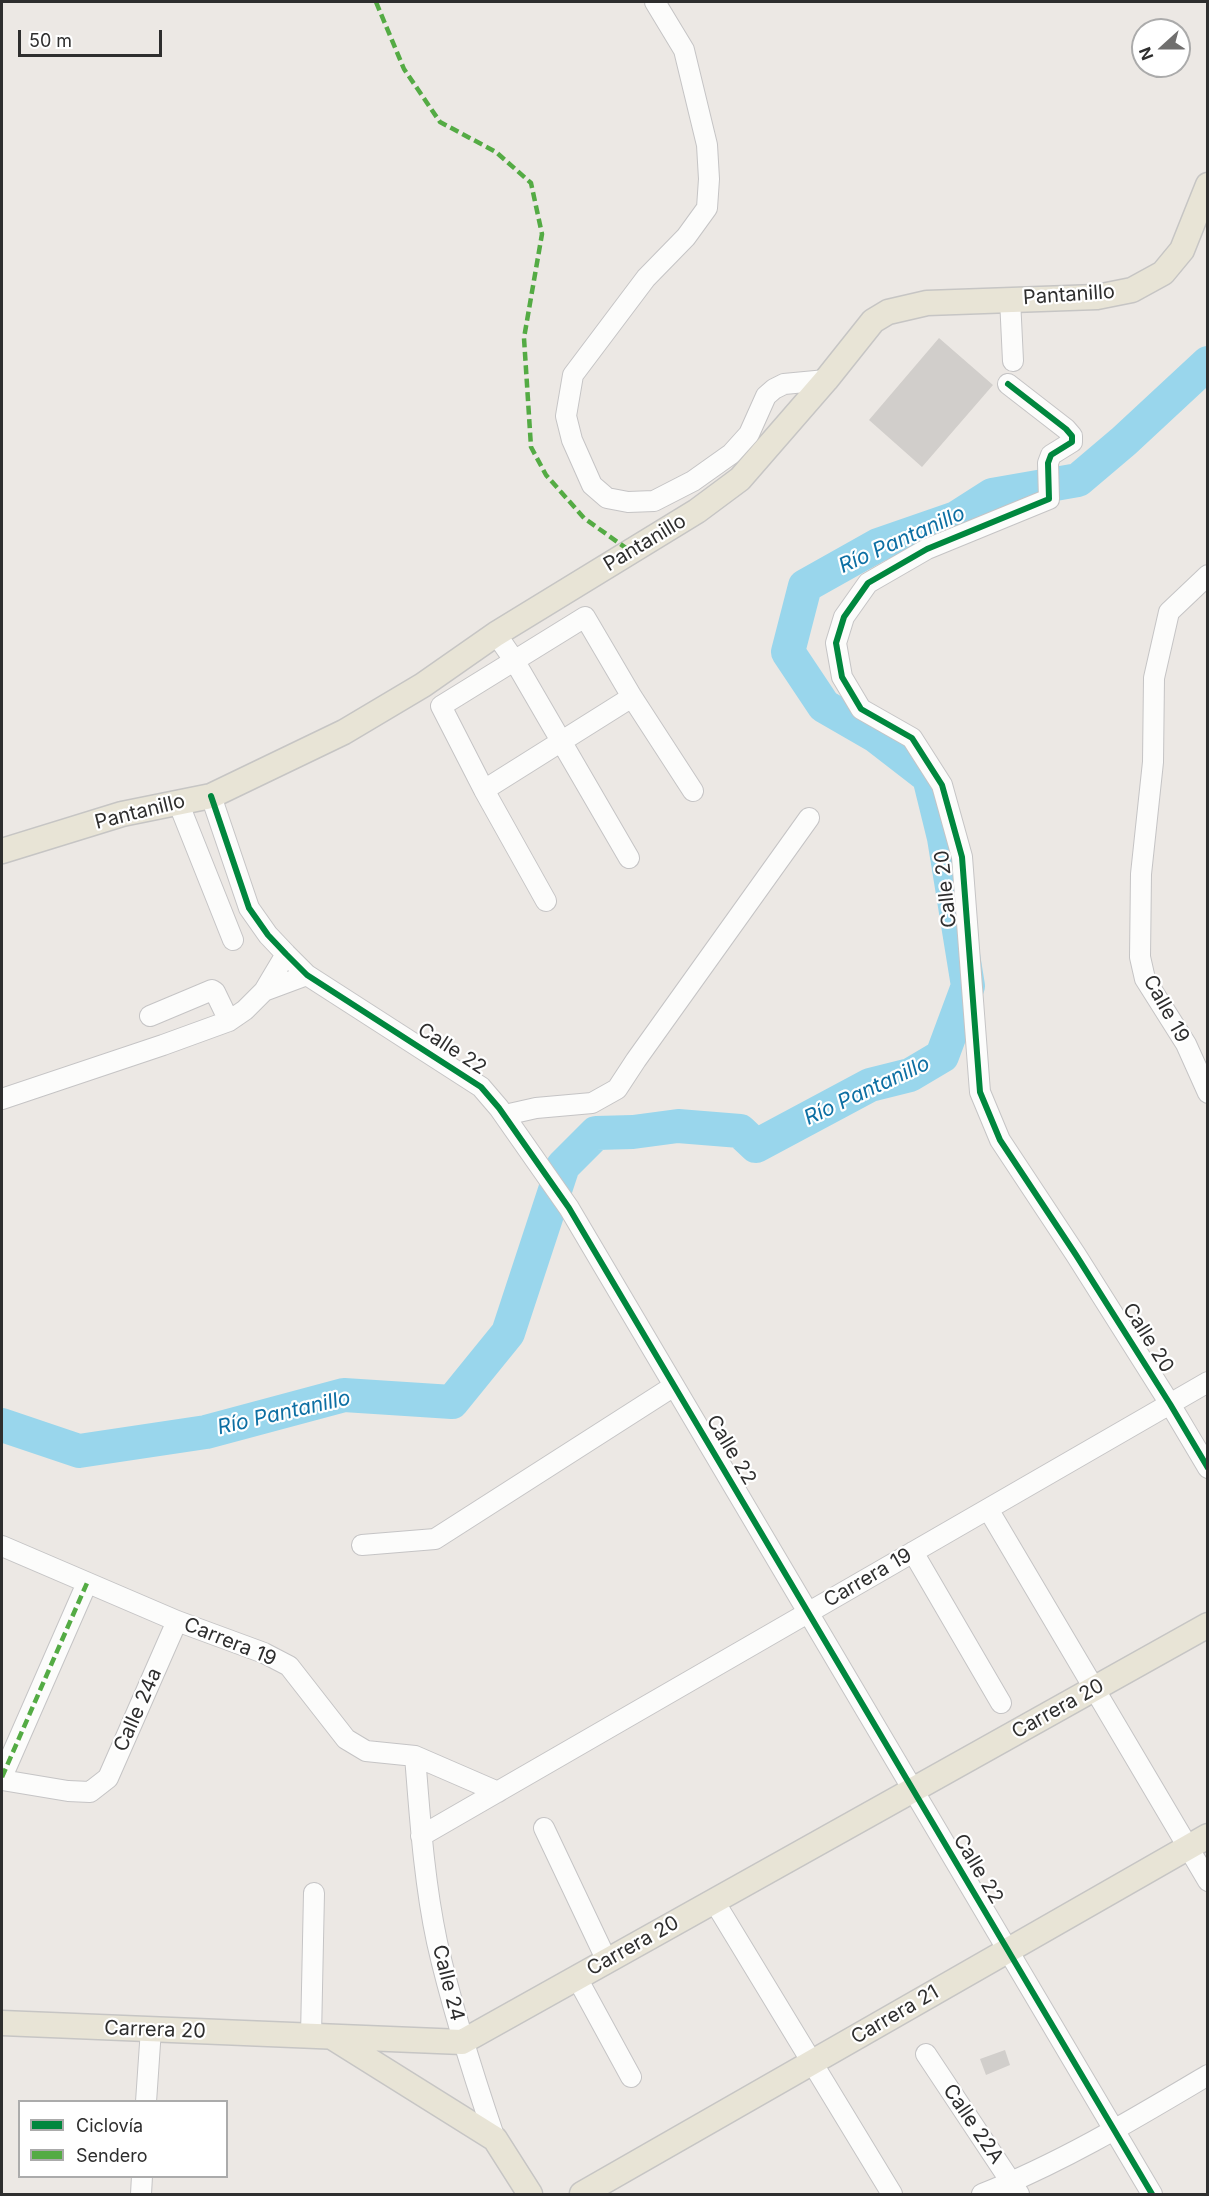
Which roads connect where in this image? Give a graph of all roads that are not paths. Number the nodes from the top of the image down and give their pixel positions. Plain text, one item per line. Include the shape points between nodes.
1 (655, 2) edge
2 (1208, 185) edge
3 (1010, 299) junction
4 (1013, 361) dead end
5 (826, 380) junction
6 (1008, 384) dead end
7 (1208, 575) edge
8 (496, 634) junction
9 (514, 660) junction
10 (632, 697) junction
11 (560, 742) junction
12 (484, 790) junction
13 (693, 792) dead end
14 (211, 796) junction
15 (178, 802) junction
16 (809, 818) dead end
17 (2, 851) edge
18 (629, 858) dead end
19 (546, 901) dead end
20 (233, 940) dead end
21 (286, 954) junction
22 (307, 975) junction
23 (264, 991) junction
24 (150, 1016) dead end
25 (229, 1021) junction
26 (1208, 1093) edge
27 (2, 1099) edge
28 (505, 1115) junction
29 (1208, 1382) edge
30 (674, 1386) junction
31 (1170, 1404) junction
32 (1208, 1468) edge
33 (988, 1509) junction
34 (2, 1545) edge
35 (362, 1545) dead end
36 (914, 1552) junction
37 (87, 1583) junction
38 (808, 1613) junction
39 (177, 1621) junction
40 (1208, 1625) edge
41 (1094, 1689) junction
42 (1001, 1703) dead end
43 (415, 1756) junction
44 (2, 1778) edge
45 (913, 1790) junction
46 (498, 1792) junction
47 (544, 1828) dead end
48 (421, 1836) junction
49 (1198, 1842) edge
50 (1208, 1881) edge
51 (314, 1893) dead end
52 (714, 1901) junction
53 (1008, 1950) junction
54 (607, 1960) junction
55 (577, 1977) junction
56 (2, 2024) edge
57 (151, 2029) junction
58 (321, 2036) junction
59 (462, 2042) junction
60 (927, 2054) dead end
61 (812, 2063) junction
62 (1208, 2075) edge
63 (631, 2077) dead end
64 (146, 2100) edge
65 (1114, 2131) junction
66 (495, 2139) junction
67 (142, 2178) edge
68 (1015, 2189) edge
69 (141, 2194) edge
70 (530, 2194) edge
71 (582, 2194) edge
72 (892, 2194) edge
73 (982, 2194) edge
74 (1152, 2194) edge

1 - 5 street via 684,50 707,145 707,208 686,237 646,278 573,375 566,416 592,485 608,498 654,501 693,482 731,454 749,434 766,396 774,389 784,384
2 - 3 main road, Pantanillo via 1182,250 1163,273 1132,290 1097,297
3 - 4 street
3 - 5 main road, Pantanillo via 935,302 888,312 873,321
5 - 8 main road, Pantanillo via 740,479 697,511
6 - 31 street, Calle 20 via 1072,436 1072,442 1052,455 1048,463 1049,500 927,549 868,583 844,617 836,643 842,676 861,709 912,738 942,784 962,857 980,1092 1000,1140
7 - 26 street, Calle 19 via 1169,612 1154,678 1153,762 1141,874 1140,957 1145,979 1186,1044
8 - 9 street
8 - 14 main road, Pantanillo via 423,685 344,732
9 - 10 street via 585,617
9 - 11 street
9 - 12 street via 441,706
10 - 11 street
10 - 13 street
11 - 12 street
11 - 18 street
12 - 19 street
14 - 15 main road, Pantanillo
14 - 21 street, Calle 22 via 249,908
15 - 17 main road, Pantanillo via 122,814
15 - 20 street
16 - 28 street via 617,1089 592,1103
21 - 22 street, Calle 22
21 - 23 street
22 - 23 street
22 - 28 street, Calle 22 via 481,1087
23 - 25 street
24 - 25 street via 212,990
25 - 27 street
28 - 30 street, Calle 22 via 569,1209
29 - 31 street, Carrera 19
30 - 35 street via 435,1539
30 - 38 street, Calle 22
31 - 32 street, Calle 20
31 - 33 street, Carrera 19
33 - 36 street, Carrera 19
33 - 41 street
34 - 37 street, Carrera 19
36 - 38 street, Carrera 19
36 - 42 street
37 - 39 street, Carrera 19
37 - 44 street
38 - 45 street, Calle 22
38 - 46 street, Carrera 19
39 - 43 street, Carrera 19 via 289,1666 346,1739 366,1751
39 - 44 street, Calle 24a via 108,1778 90,1792
40 - 41 main road, Carrera 20
41 - 45 main road, Carrera 20
41 - 49 street
43 - 46 street, Carrera 19
43 - 48 street, Calle 24
45 - 52 main road, Carrera 20
45 - 53 street, Calle 22
46 - 48 street, Carrera 19
47 - 54 street
48 - 59 street, Calle 24 via 437,1940
49 - 50 street
49 - 53 main road, Carrera 21
51 - 58 street
52 - 54 main road, Carrera 20
52 - 61 street
53 - 61 main road, Carrera 21
53 - 65 street, Calle 22
54 - 55 main road, Carrera 20
55 - 59 main road, Carrera 20
55 - 63 street
56 - 57 main road, Carrera 20
57 - 58 main road, Carrera 20
57 - 64 street
58 - 59 main road, Carrera 20
58 - 66 main road
59 - 66 street, Calle 24
60 - 68 street, Calle 22A
61 - 71 main road, Carrera 21
61 - 72 street
62 - 65 street
65 - 68 street
65 - 74 street, Calle 22
66 - 70 main road, Calle 24
67 - 69 street
68 - 73 street

